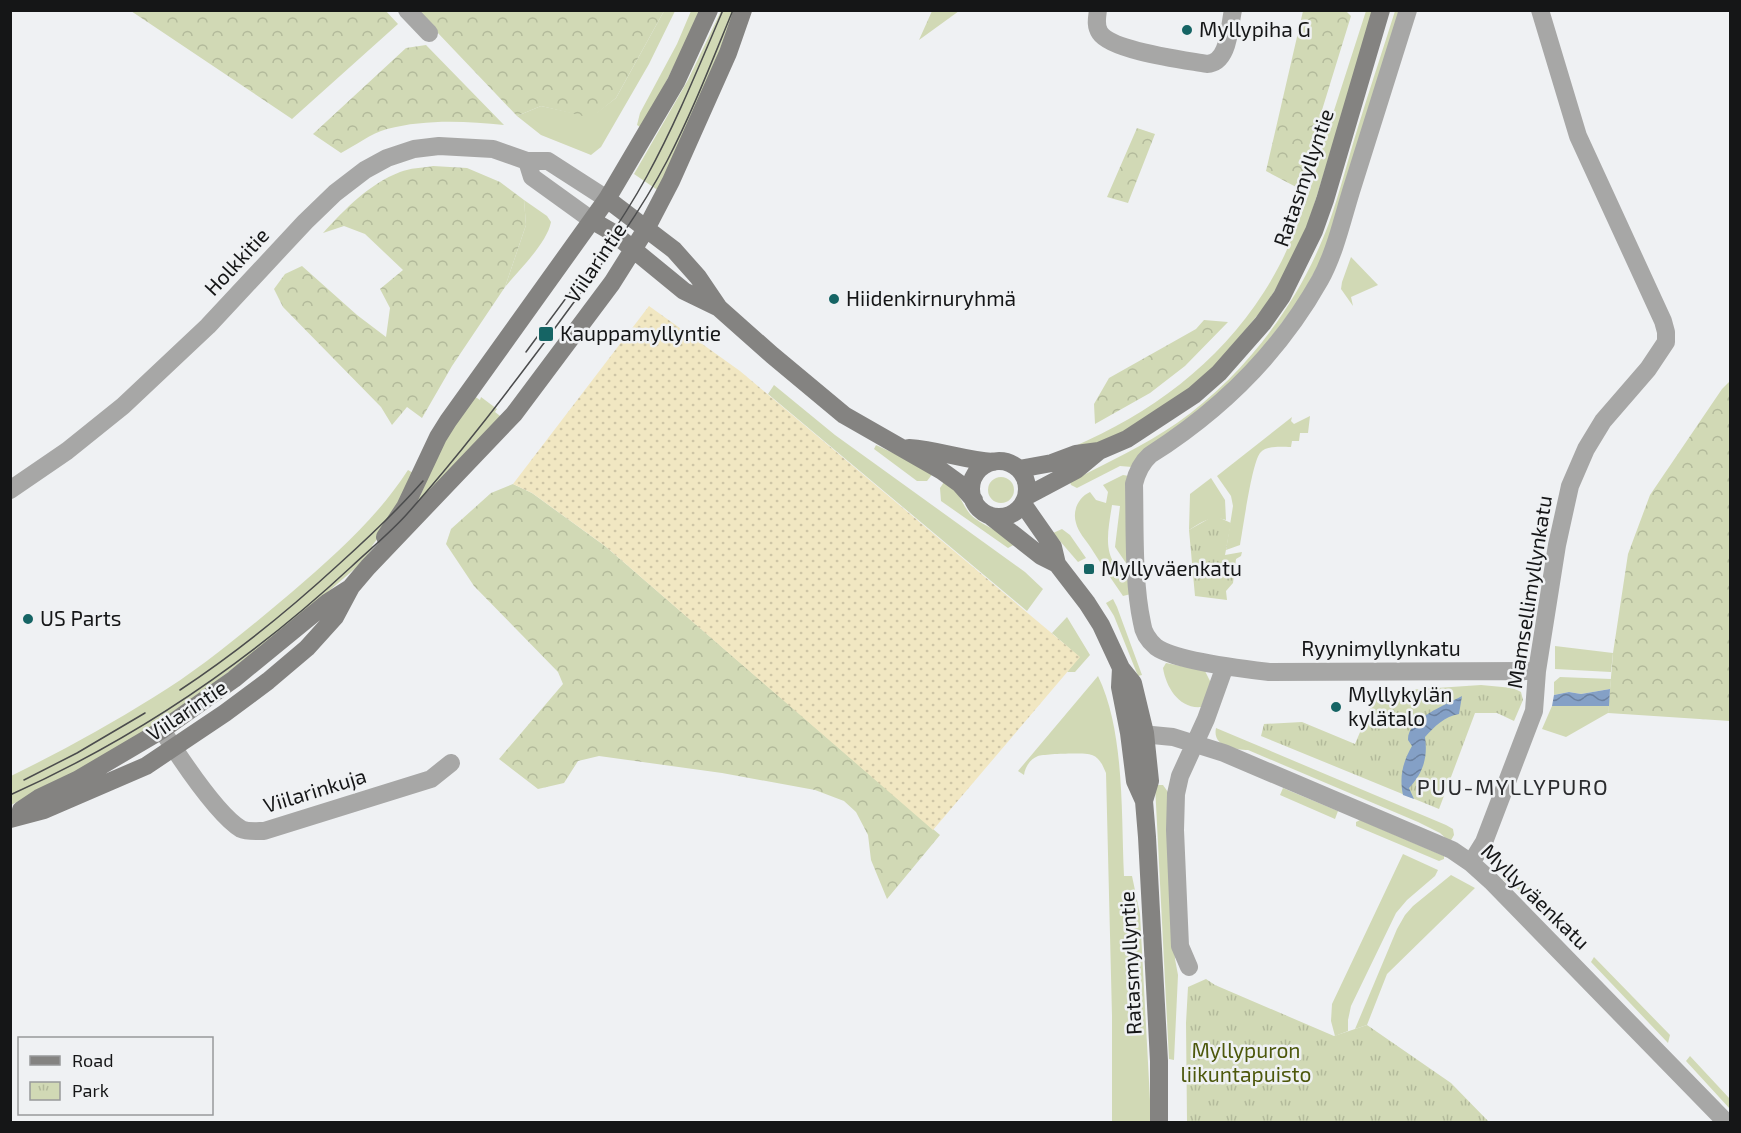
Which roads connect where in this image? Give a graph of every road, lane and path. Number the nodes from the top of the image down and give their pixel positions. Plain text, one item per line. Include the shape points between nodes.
1 (407, 10) edge
2 (709, 10) edge
3 (743, 10) edge
4 (1098, 10) edge
5 (1233, 10) edge
6 (1381, 10) edge
7 (1408, 10) edge
8 (1540, 10) edge
9 (429, 33) dead end
10 (527, 161) junction
11 (607, 199) junction
12 (593, 221) junction
13 (646, 229) junction
14 (633, 250) junction
15 (718, 308) junction
16 (903, 447) junction
17 (1099, 451) junction
18 (993, 462) junction
19 (1019, 469) junction
20 (10, 490) edge
21 (974, 500) junction
22 (1025, 500) junction
23 (989, 515) junction
24 (378, 555) junction
25 (1057, 564) junction
26 (351, 586) junction
27 (1225, 666) junction
28 (1537, 671) junction
29 (162, 730) junction
30 (1137, 733) junction
31 (1195, 743) junction
32 (174, 749) junction
33 (450, 764) dead end
34 (10, 818) edge
35 (1471, 863) junction
36 (1190, 966) dead end
37 (1160, 1122) edge
38 (1726, 1122) edge

1 - 9 street
2 - 11 main road, Viilarintie via 676,82
3 - 13 main road, Viilarintie via 671,182
4 - 5 street via 1099,32 1112,43 1207,64 1220,59
6 - 17 main road, Ratasmyllyntie via 1325,200 1282,296 1241,350 1194,395 1127,439
7 - 27 street, Ryynimyllynkatu via 1321,278 1259,365 1199,422 1144,460 1134,484 1144,630 1155,646 1164,651
8 - 28 street, Mamsellimyllynkatu via 1578,136 1666,332 1666,342 1603,421 1570,486
10 - 11 street, Holkkitie via 548,162
10 - 12 street via 532,177
10 - 20 street, Holkkitie via 493,149 439,146 414,149 364,170 305,222 208,326 123,406
11 - 12 main road, Viilarintie
11 - 13 main road
12 - 14 main road
12 - 24 main road, Viilarintie via 448,421
13 - 14 main road, Viilarintie
13 - 15 main road via 682,258
14 - 15 main road via 684,291
14 - 24 main road, Viilarintie via 514,414
15 - 16 main road via 844,415
16 - 18 main road
16 - 21 main road via 960,484
17 - 19 main road, Ratasmyllyntie
17 - 22 main road, Ratasmyllyntie via 1076,470
18 - 19 main road via 1009,463
18 - 21 main road via 975,474 971,490
19 - 22 main road via 1025,478
21 - 23 main road
22 - 23 main road via 1016,512
22 - 25 main road, Ratasmyllyntie via 1053,547
23 - 25 main road, Ratasmyllyntie
24 - 26 main road, Viilarintie
25 - 30 main road, Ratasmyllyntie via 1087,603 1133,683
26 - 29 main road, Viilarintie via 234,679
26 - 32 main road, Viilarintie via 335,617 307,648
27 - 28 street, Ryynimyllynkatu via 1269,672
27 - 31 street
28 - 35 street, Mamsellimyllynkatu via 1534,711 1484,842
29 - 32 street, Viilarinkuja
29 - 34 main road, Viilarintie
30 - 31 street, Myllyväenkatu via 1173,736
30 - 37 main road, Ratasmyllyntie via 1135,781 1144,801
31 - 35 street, Myllyväenkatu via 1441,844
31 - 36 street via 1180,776 1175,830 1180,946
32 - 33 street, Viilarinkuja via 224,814 243,830 264,831 432,779
32 - 34 main road, Viilarintie via 103,786 44,810
35 - 38 street, Myllyväenkatu

